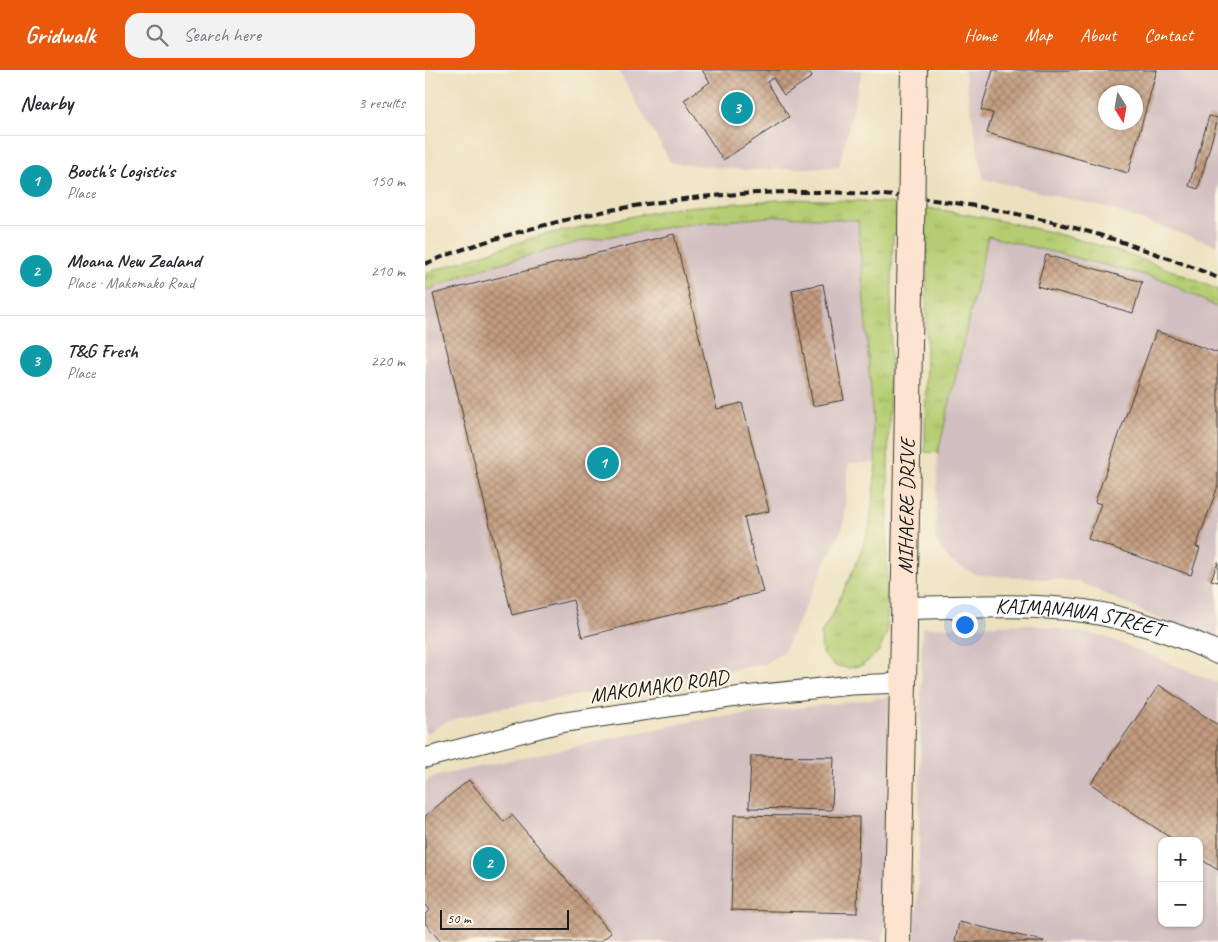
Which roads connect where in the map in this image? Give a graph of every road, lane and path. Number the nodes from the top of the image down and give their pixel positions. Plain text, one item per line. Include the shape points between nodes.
1 (914, 70) edge
2 (904, 608) junction
3 (1218, 653) edge
4 (903, 683) junction
5 (425, 758) edge
6 (897, 942) edge

1 - 2 main road, MIHAERE DRIVE, bridge
2 - 3 street, KAIMANAWA STREET via 1025,607 1084,611 1171,634
2 - 4 main road, MIHAERE DRIVE
4 - 5 street, MAKOMAKO ROAD via 743,696 559,724
4 - 6 main road, MIHAERE DRIVE

